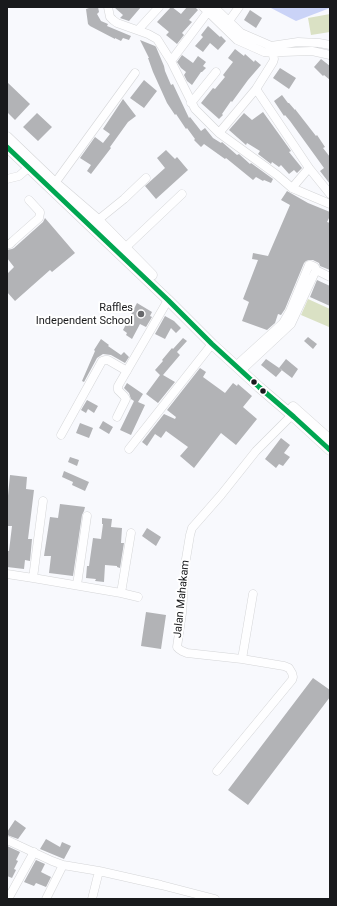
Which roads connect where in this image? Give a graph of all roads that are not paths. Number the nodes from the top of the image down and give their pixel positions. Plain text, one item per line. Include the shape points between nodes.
1 (108, 7) edge
2 (159, 7) edge
3 (239, 7) edge
4 (209, 8) edge
5 (229, 22) junction
6 (138, 30) junction
7 (330, 45) edge
8 (272, 50) junction
9 (330, 54) edge
10 (171, 61) junction
11 (216, 72) dead end
12 (135, 73) dead end
13 (256, 89) junction
14 (191, 103) junction
15 (220, 133) junction
16 (8, 144) edge
17 (31, 165) junction
18 (308, 168) junction
19 (146, 178) dead end
20 (7, 179) edge
21 (55, 183) junction
22 (292, 188) junction
23 (182, 194) dead end
24 (330, 194) edge
25 (29, 200) dead end
26 (330, 204) edge
27 (98, 220) junction
28 (7, 244) edge
29 (125, 248) junction
30 (330, 277) edge
31 (168, 300) junction
32 (212, 344) junction
33 (242, 364) junction
34 (127, 371) junction
35 (117, 417) dead end
36 (298, 418) junction
37 (61, 435) dead end
38 (330, 440) edge
39 (129, 449) dead end
40 (330, 450) edge
41 (43, 501) dead end
42 (87, 516) dead end
43 (131, 533) dead end
44 (7, 574) edge
45 (33, 578) junction
46 (77, 585) junction
47 (121, 593) junction
48 (253, 594) dead end
49 (138, 596) dead end
50 (242, 659) junction
51 (217, 771) dead end
52 (7, 840) edge
53 (34, 852) junction
54 (63, 865) junction
55 (99, 871) junction
56 (8, 899) edge
57 (46, 899) edge
58 (92, 899) edge
59 (215, 899) edge

1 - 6 street via 113,20
2 - 6 street
3 - 5 street
4 - 5 street
4 - 8 street via 237,40 264,52
4 - 10 street
5 - 8 street
6 - 10 street via 157,39
7 - 8 street via 298,42
8 - 9 street
8 - 13 street via 273,62
10 - 14 street
11 - 14 street
12 - 21 street
13 - 15 street
13 - 18 street
14 - 15 street
15 - 22 street
16 - 17 main road
17 - 20 street via 19,176
17 - 21 main road
17 - 31 main road via 46,184
18 - 22 street
18 - 24 street
19 - 27 street
21 - 27 main road
22 - 26 street
23 - 29 street
25 - 28 street via 40,214 14,241
27 - 29 main road
29 - 33 main road
30 - 33 street via 309,265 292,314 283,323 282,328
31 - 32 main road
31 - 34 street
32 - 36 main road
32 - 39 street
33 - 36 main road
34 - 35 street via 118,386 118,390 126,399
34 - 37 street via 108,360 102,361
36 - 38 main road
36 - 40 main road
36 - 50 street, Jalan Mahakam via 256,452 192,528 190,535 177,647 187,653
41 - 45 street
42 - 46 street
43 - 47 street
44 - 45 street
45 - 46 street
46 - 47 street
47 - 49 street
48 - 50 street
50 - 51 street, Jalan Mahakam via 284,666 289,668 293,677
52 - 53 street
53 - 54 street
53 - 56 street
54 - 55 street
54 - 57 street
55 - 58 street
55 - 59 street

